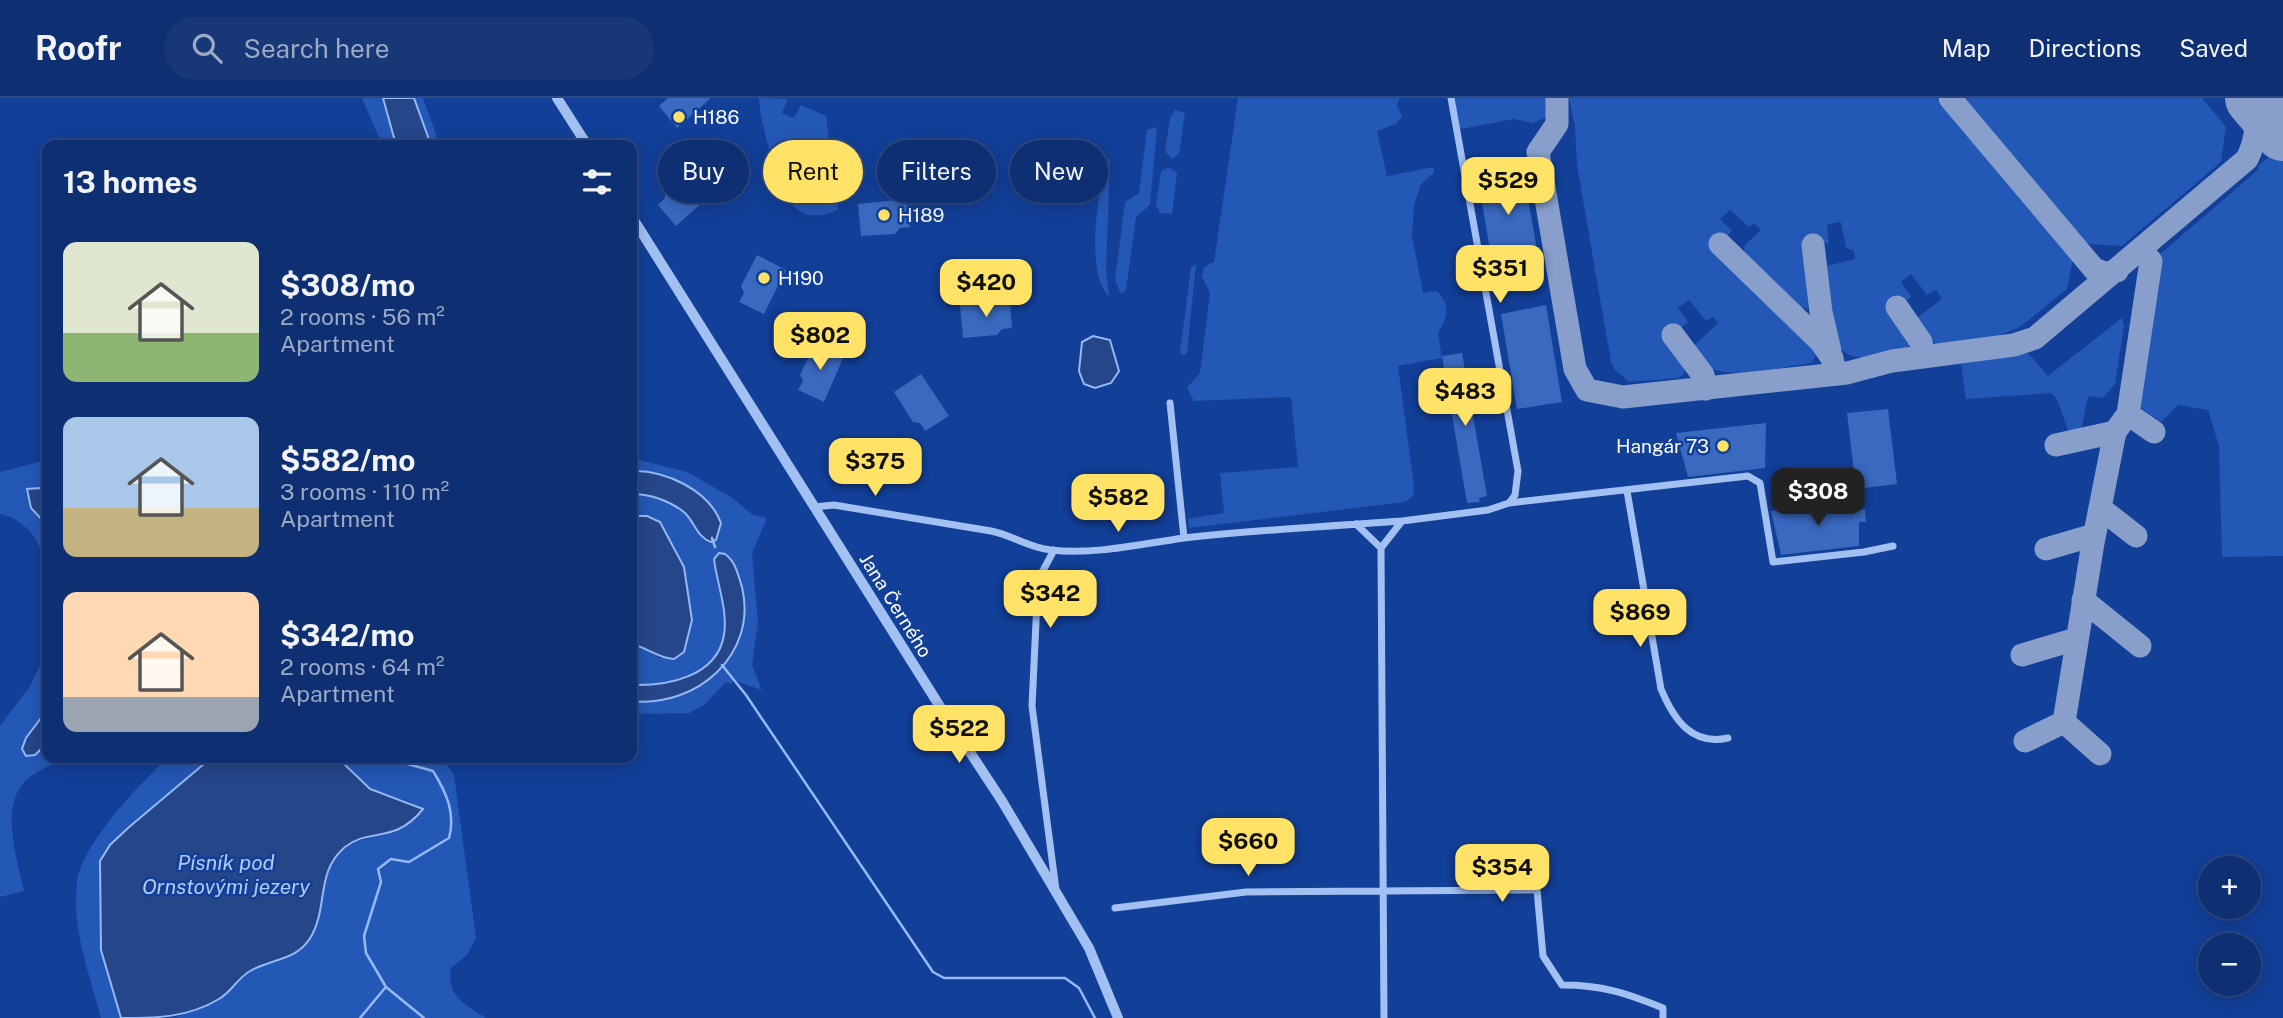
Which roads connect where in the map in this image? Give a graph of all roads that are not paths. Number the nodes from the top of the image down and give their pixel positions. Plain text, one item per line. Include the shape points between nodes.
1 (557, 98) edge
2 (1451, 98) edge
3 (584, 140) edge
4 (637, 225) edge
5 (1170, 402) dead end
6 (1627, 491) junction
7 (1509, 503) junction
8 (814, 507) junction
9 (1402, 521) junction
10 (1356, 524) junction
11 (1184, 538) junction
12 (1893, 546) dead end
13 (1381, 548) junction
14 (1054, 550) junction
15 (1728, 738) dead end
16 (1384, 890) junction
17 (1056, 891) junction
18 (1115, 908) dead end
19 (1118, 1018) edge
20 (1384, 1018) edge
21 (1663, 1018) edge

1 - 3 street
2 - 7 street via 1518,471 1515,495
4 - 8 street, Jana Černého
5 - 11 street
6 - 7 street
6 - 12 street via 1755,477 1760,482 1773,562
6 - 15 street via 1666,700 1684,728 1698,737
7 - 9 street
8 - 14 street via 834,505 990,531
8 - 17 street, Jana Černého
9 - 10 street
9 - 13 street
10 - 11 street
10 - 13 street
11 - 14 street via 1119,548
13 - 16 street
14 - 17 street via 1038,580 1032,706
16 - 18 street via 1246,892
16 - 20 street
16 - 21 street via 1537,890 1543,956 1562,985 1618,990 1663,1008
17 - 19 street, Jana Černého via 1090,948

